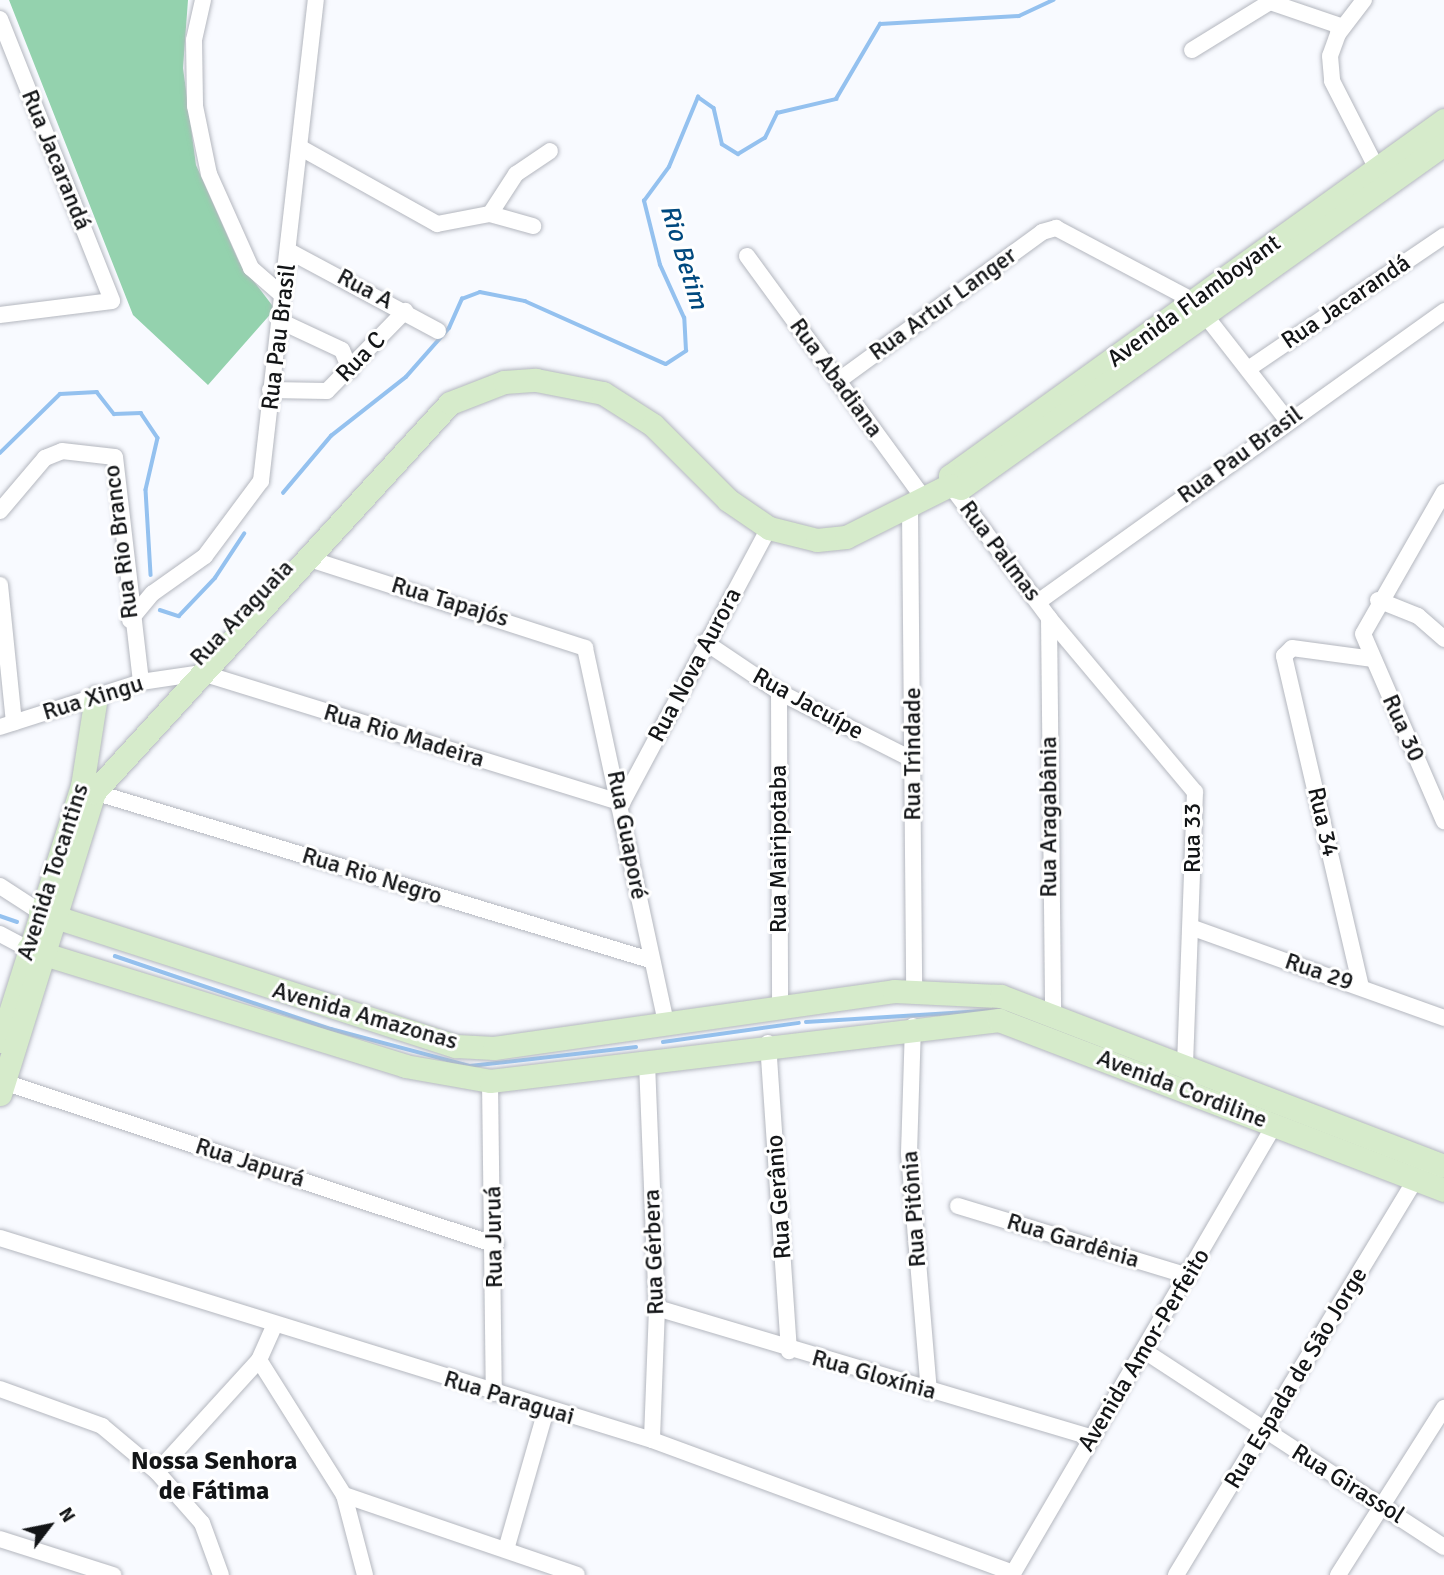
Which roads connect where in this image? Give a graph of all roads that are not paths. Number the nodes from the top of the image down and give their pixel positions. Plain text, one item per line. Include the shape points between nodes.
1 (202, 0) edge
2 (316, 0) edge
3 (1364, 0) edge
4 (0, 19) edge
5 (1343, 27) junction
6 (1192, 50) dead end
7 (1444, 120) edge
8 (1444, 144) edge
9 (301, 148) junction
10 (550, 151) dead end
11 (1381, 177) junction
12 (490, 214) junction
13 (533, 226) dead end
14 (1444, 236) edge
15 (289, 251) junction
16 (747, 256) dead end
17 (282, 295) junction
18 (1202, 309) junction
19 (405, 311) junction
20 (1444, 311) edge
21 (0, 315) edge
22 (280, 321) junction
23 (438, 331) dead end
24 (1248, 369) junction
25 (350, 370) junction
26 (536, 380) joint
27 (838, 381) junction
28 (270, 390) junction
29 (1287, 420) junction
30 (409, 445) junction
31 (950, 485) junction
32 (1444, 492) edge
33 (918, 505) junction
34 (0, 512) edge
35 (769, 528) junction
36 (313, 560) junction
37 (0, 585) edge
38 (1378, 600) junction
39 (1038, 601) junction
40 (1049, 618) junction
41 (130, 620) junction
42 (1444, 639) edge
43 (705, 642) junction
44 (584, 648) joint
45 (1373, 659) junction
46 (194, 673) junction
47 (141, 682) junction
48 (779, 692) junction
49 (96, 697) junction
50 (7, 724) edge
51 (913, 760) junction
52 (88, 789) junction
53 (622, 803) junction
54 (1444, 821) edge
55 (0, 886) edge
56 (49, 915) junction
57 (1193, 928) junction
58 (0, 934) edge
59 (36, 951) junction
60 (650, 960) junction
61 (1361, 987) junction
62 (780, 1005) junction
63 (914, 1009) junction
64 (1053, 1016) junction
65 (1444, 1018) edge
66 (666, 1023) junction
67 (768, 1043) junction
68 (0, 1044) edge
69 (647, 1063) junction
70 (1185, 1068) junction
71 (490, 1081) junction
72 (2, 1088) edge
73 (1275, 1124) junction
74 (1444, 1166) edge
75 (1415, 1181) junction
76 (1444, 1190) edge
77 (958, 1206) dead end
78 (0, 1238) edge
79 (496, 1244) junction
80 (1189, 1276) junction
81 (657, 1308) junction
82 (274, 1326) junction
83 (789, 1351) junction
84 (1146, 1352) junction
85 (259, 1360) junction
86 (0, 1389) edge
87 (929, 1391) junction
88 (494, 1393) junction
89 (1444, 1408) edge
90 (546, 1410) junction
91 (1264, 1432) junction
92 (1092, 1438) junction
93 (652, 1440) junction
94 (157, 1472) junction
95 (344, 1495) junction
96 (1383, 1504) junction
97 (0, 1539) edge
98 (507, 1546) junction
99 (1444, 1547) edge
100 (76, 1570) edge
101 (551, 1571) edge
102 (1012, 1574) edge
103 (113, 1575) edge
104 (220, 1575) edge
105 (365, 1575) edge
106 (577, 1575) edge
107 (1176, 1575) edge
108 (1338, 1575) edge

1 - 17 street via 194,40 195,106 209,174 251,268
2 - 9 street, Rua Pau Brasil
3 - 5 street
4 - 21 street, Rua Jacarandá via 112,301
5 - 6 street via 1270,2
5 - 11 street via 1330,56 1332,81
7 - 11 street, Avenida Flamboyant
8 - 11 street, Avenida Flamboyant
9 - 12 street via 424,221
9 - 15 street, Rua Pau Brasil
10 - 12 street via 516,174
11 - 18 street, Avenida Flamboyant
12 - 13 street
14 - 24 street, Rua Jacarandá
15 - 17 street, Rua Pau Brasil
15 - 19 street, Rua A
16 - 27 street, Rua Abadiana
17 - 22 street, Rua Pau Brasil
18 - 24 street
18 - 27 street, Rua Artur Langer via 1063,230 1049,229
18 - 31 street, Avenida Flamboyant via 950,476
19 - 23 street, Rua A
19 - 25 street, Rua C
20 - 29 street, Rua Pau Brasil
22 - 25 street via 342,350
22 - 28 street, Rua Pau Brasil
24 - 29 street
25 - 28 street, Rua C via 327,391
26 - 30 street, Rua Araguaia via 504,382 450,403
26 - 35 street, Avenida Flamboyant via 603,393 630,408 728,500
27 - 33 street, Rua Abadiana
28 - 41 street, Rua Pau Brasil via 267,458 249,503 205,556 153,593
29 - 39 street, Rua Pau Brasil
30 - 36 street, Rua Araguaia
30 - 46 street, Rua Araguaia
31 - 33 street, Avenida Flamboyant
31 - 39 street, Rua Palmas
32 - 38 street
33 - 35 street, Avenida Flamboyant via 846,537 817,540
33 - 51 street, Rua Trindade
34 - 41 street, Rua Rio Branco via 46,458 62,451 116,457
35 - 43 street, Rua Nova Aurora
36 - 44 street, Rua Tapajós
36 - 46 street, Rua Araguaia
37 - 50 street
38 - 42 street via 1418,616
38 - 45 street, Rua 30 via 1363,634
39 - 40 street, Rua Palmas
40 - 57 street, Rua 33 via 1195,792
40 - 64 street, Rua Aragabânia
41 - 47 street, Rua Rio Branco
43 - 48 street, Rua Jacuípe
43 - 53 street, Rua Nova Aurora
44 - 53 street, Rua Guaporé
45 - 54 street, Rua 30
45 - 61 street, Rua 34 via 1292,648 1284,656
46 - 47 street, Rua Xingu
46 - 52 street, Rua Araguaia
46 - 53 street, Rua Rio Madeira
47 - 49 street, Rua Xingu
48 - 51 street, Rua Jacuípe
48 - 62 street, Rua Mairipotaba
49 - 50 street, Rua Xingu
49 - 52 street, Avenida Tocantins
51 - 63 street, Rua Trindade
52 - 56 street, Avenida Tocantins
52 - 60 street, Rua Rio Negro
53 - 60 street, Rua Guaporé
55 - 56 street, Avenida Amazonas
56 - 59 street, Avenida Tocantins
56 - 66 street, Avenida Amazonas via 456,1046 494,1048
57 - 61 street, Rua 29
57 - 70 street, Rua 33
58 - 59 street, Avenida Amazonas
59 - 68 street, Avenida Tocantins
59 - 71 street, Avenida Amazonas via 405,1066
59 - 72 street, Avenida Tocantins
60 - 66 street, Rua Guaporé
61 - 65 street, Rua 29
62 - 63 street, Avenida Amazonas
62 - 66 street, Avenida Amazonas
63 - 64 street, Avenida Cordiline via 1001,996
63 - 67 street, Avenida Amazonas
63 - 73 street, Avenida Cordiline via 999,1020
63 - 87 street, Rua Pitônia via 909,1154
64 - 70 street, Avenida Cordiline
67 - 69 street, Avenida Amazonas
67 - 83 street, Rua Gerânio
69 - 71 street, Avenida Amazonas
69 - 81 street, Rua Gérbera
70 - 74 street, Avenida Cordiline
71 - 79 street, Rua Juruá
72 - 79 street, Rua Japurá
73 - 75 street, Avenida Cordiline
73 - 80 street, Avenida Amor-Perfeito
75 - 76 street, Avenida Cordiline
75 - 91 street, Rua Espada de São Jorge
77 - 80 street, Rua Gardênia
78 - 82 street, Rua Paraguai
79 - 88 street, Rua Juruá
80 - 84 street, Avenida Amor-Perfeito
81 - 83 street, Rua Gloxínia
81 - 93 street, Rua Gérbera
82 - 85 street
82 - 88 street, Rua Paraguai
83 - 87 street, Rua Gloxínia
84 - 91 street, Rua Girassol
84 - 92 street, Avenida Amor-Perfeito
85 - 94 street
85 - 95 street
86 - 94 street via 102,1426
87 - 92 street, Rua Gloxínia
88 - 90 street, Rua Paraguai
89 - 96 street
90 - 93 street, Rua Paraguai
90 - 98 street
91 - 96 street, Rua Girassol
91 - 107 street, Rua Espada de São Jorge
92 - 102 street, Avenida Amor-Perfeito
93 - 102 street, Rua Paraguai
94 - 104 street via 202,1523
95 - 98 street
95 - 105 street
96 - 99 street, Rua Girassol
96 - 108 street
97 - 100 street
98 - 101 street
100 - 103 street
101 - 106 street

